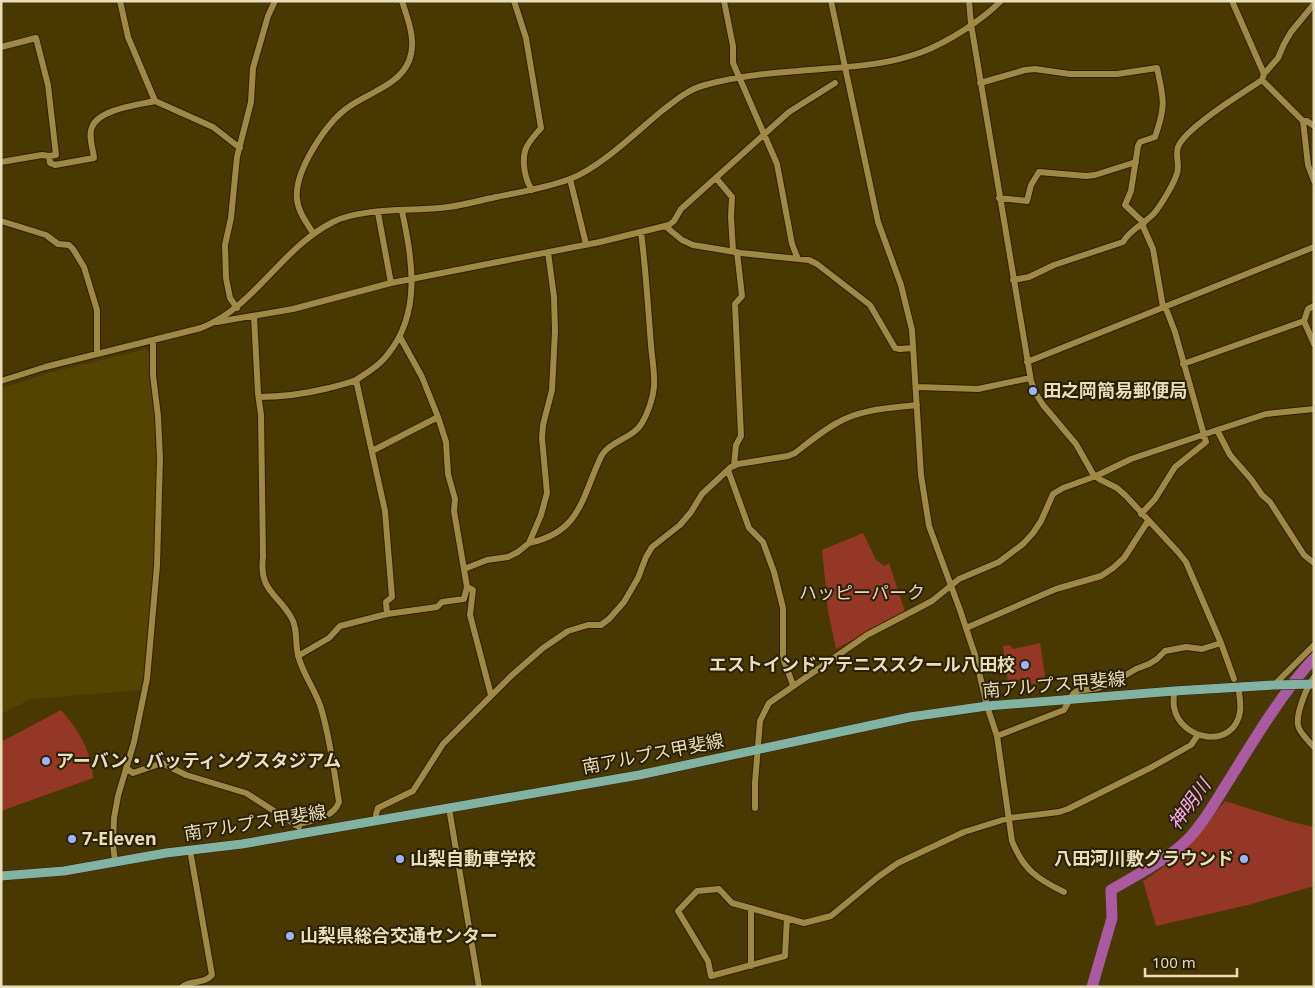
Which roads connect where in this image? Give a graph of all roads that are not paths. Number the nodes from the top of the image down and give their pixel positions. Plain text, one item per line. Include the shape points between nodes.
1 (120, 1) edge
2 (275, 1) edge
3 (402, 1) edge
4 (514, 1) edge
5 (724, 1) edge
6 (831, 1) edge
7 (969, 1) edge
8 (1001, 1) edge
9 (1232, 1) edge
10 (1314, 4) edge
11 (971, 24) junction
12 (1, 47) edge
13 (846, 67) junction
14 (1263, 77) junction
15 (740, 78) junction
16 (835, 83) dead end
17 (980, 83) junction
18 (155, 101) junction
19 (1303, 122) junction
20 (1314, 126) edge
21 (764, 134) junction
22 (240, 148) junction
23 (49, 156) junction
24 (1, 162) edge
25 (1136, 162) junction
26 (716, 178) junction
27 (570, 179) junction
28 (1314, 181) edge
29 (532, 190) junction
30 (999, 198) junction
31 (402, 211) junction
32 (378, 213) junction
33 (1, 221) edge
34 (1143, 223) junction
35 (665, 226) junction
36 (641, 232) junction
37 (313, 233) junction
38 (586, 244) junction
39 (1314, 247) edge
40 (548, 252) junction
41 (735, 252) junction
42 (798, 259) junction
43 (412, 278) junction
44 (1013, 280) junction
45 (391, 283) junction
46 (1164, 306) junction
47 (1314, 306) edge
48 (237, 308) junction
49 (254, 316) junction
50 (1304, 321) junction
51 (213, 323) junction
52 (400, 337) junction
53 (153, 340) junction
54 (1314, 344) edge
55 (913, 348) junction
56 (97, 353) junction
57 (1027, 362) junction
58 (1183, 364) junction
59 (1030, 378) junction
60 (356, 380) junction
61 (1, 381) edge
62 (916, 387) junction
63 (259, 397) junction
64 (917, 404) junction
65 (1314, 409) edge
66 (438, 418) junction
67 (1217, 430) junction
68 (1204, 434) junction
69 (372, 451) junction
70 (734, 466) junction
71 (728, 470) junction
72 (1096, 476) junction
73 (1141, 514) junction
74 (1148, 521) junction
75 (528, 543) junction
76 (1314, 563) edge
77 (464, 569) junction
78 (950, 586) junction
79 (467, 587) junction
80 (387, 614) junction
81 (966, 628) junction
82 (1221, 643) junction
83 (1314, 645) edge
84 (298, 656) junction
85 (1234, 679) dead end
86 (1310, 682) edge
87 (792, 685) junction
88 (1278, 685) junction
89 (1174, 691) junction
90 (1239, 692) dead end
91 (491, 695) junction
92 (1069, 701) junction
93 (987, 706) junction
94 (1198, 735) junction
95 (998, 736) junction
96 (1314, 747) edge
97 (757, 750) junction
98 (126, 768) junction
99 (449, 808) junction
100 (755, 808) dead end
101 (323, 818) junction
102 (1009, 818) junction
103 (376, 820) junction
104 (295, 825) junction
105 (328, 830) junction
106 (306, 833) junction
107 (190, 850) junction
108 (115, 861) junction
109 (1, 876) edge
110 (1064, 892) dead end
111 (751, 908) junction
112 (787, 918) junction
113 (751, 966) junction
114 (182, 987) edge
115 (479, 987) edge

1 - 18 street via 128,37
2 - 22 street via 253,68 251,102
3 - 37 street via 412,40 406,67 393,81 348,107 330,123 314,147 301,177 297,200
4 - 29 street via 526,38 541,128 525,150 525,173
5 - 15 street via 733,63
6 - 13 street
7 - 11 street
8 - 11 street
9 - 14 street
10 - 14 street via 1291,32 1278,58
11 - 13 street via 922,52
11 - 17 street
12 - 23 street via 36,38 48,85 56,155
13 - 15 street
13 - 55 street via 878,222 901,285
14 - 19 street
14 - 34 street via 1182,140 1177,152 1177,174 1156,212
15 - 21 street
15 - 27 street via 688,92 593,167
16 - 21 street via 789,112
17 - 25 street via 1035,69 1070,74 1117,74 1157,68 1163,95 1163,115 1155,137 1140,142
17 - 30 street
18 - 22 street via 213,128
18 - 23 street via 106,113 92,125 94,158 55,165 50,163
19 - 20 street
19 - 28 street via 1308,165
21 - 26 street
21 - 42 street via 777,164 792,244
22 - 48 street via 236,157 231,218 225,245 226,278 230,298
23 - 24 street
25 - 30 street via 1086,176 1039,172 1027,201
25 - 34 street via 1125,205
26 - 35 street via 681,209 674,221
26 - 41 street via 732,197
27 - 29 street
27 - 38 street
29 - 31 street via 457,206
30 - 44 street
31 - 32 street
31 - 43 street via 412,259
32 - 37 street via 336,220
32 - 45 street
33 - 56 street via 46,235 73,249 84,267 97,310
34 - 44 street via 1123,242
34 - 46 street via 1153,249
35 - 36 street
35 - 41 street via 693,245
36 - 38 street
36 - 75 street via 654,368 654,387 646,414 637,430 601,456 580,509 568,524 544,540
37 - 48 street
38 - 40 street
39 - 46 street
40 - 43 street
40 - 75 street via 555,331 552,390 542,438 547,493
41 - 42 street
41 - 70 street via 742,296 735,304 742,436 736,445
42 - 55 street via 817,264 870,305 895,348
43 - 45 street
43 - 52 street via 410,308
44 - 57 street
45 - 49 street
46 - 57 street
46 - 58 street
47 - 50 street via 1308,309
48 - 51 street
49 - 51 street
49 - 63 street
50 - 54 street
50 - 58 street
51 - 53 street
52 - 60 street via 388,354
52 - 66 street via 422,376
53 - 56 street
53 - 98 street via 160,458 158,566 147,679
55 - 62 street
56 - 61 street
57 - 59 street
58 - 68 street
59 - 62 street via 978,390
59 - 72 street via 1043,405 1076,444
60 - 63 street via 310,393
60 - 69 street
62 - 64 street
63 - 84 street via 262,572 268,588 291,616
64 - 70 street via 859,414 838,422 788,456
64 - 78 street via 926,510
65 - 67 street via 1266,414
66 - 69 street
66 - 77 street via 446,442 448,474 455,499 454,511
67 - 68 street
67 - 76 street via 1230,455 1270,502 1304,555
68 - 72 street via 1131,459
68 - 73 street via 1206,442 1175,467 1155,499
69 - 80 street via 386,511 392,597 386,602
70 - 71 street
71 - 87 street via 749,528 763,542 774,572 783,608 783,658
71 - 91 street via 702,494 680,525 652,547 624,602 609,619 601,625 568,631
72 - 73 street via 1117,488
72 - 78 street via 1053,494 1042,522 1022,544 999,562
73 - 74 street
74 - 81 street via 1124,558 1107,572 1088,581 1056,589
74 - 82 street via 1186,562
75 - 77 street via 508,557 487,560
77 - 79 street
78 - 81 street
78 - 87 street via 932,601 867,635
79 - 80 street via 464,599 442,602 437,607
79 - 91 street via 473,590 470,615
80 - 84 street via 340,626 329,638
81 - 93 street
82 - 85 street
82 - 92 street via 1202,650 1186,647 1165,651 1149,664 1114,682 1077,691
83 - 88 street
84 - 101 street via 320,706 339,802
86 - 88 main road, 南アルプス甲斐線
86 - 96 street via 1298,727
87 - 97 street via 764,710
88 - 89 main road, 南アルプス甲斐線
89 - 92 main road, 南アルプス甲斐線
89 - 94 street via 1174,707 1179,719
90 - 94 street via 1240,713 1230,730 1216,737
91 - 103 street via 442,744 413,791 378,808
92 - 93 main road, 南アルプス甲斐線
92 - 95 street via 1064,710
93 - 95 street
93 - 97 main road, 南アルプス甲斐線 via 910,717
94 - 102 street via 1191,745 1068,809
95 - 102 street
97 - 99 main road, 南アルプス甲斐線 via 640,775
97 - 100 street
98 - 104 street via 133,773 162,763 186,775 246,792
98 - 108 street via 114,818
99 - 103 main road, 南アルプス甲斐線
99 - 115 street
101 - 104 street
101 - 105 street
102 - 110 street via 1012,841 1024,865 1047,884
102 - 112 street via 964,832 898,863 831,916 804,923
103 - 105 main road, 南アルプス甲斐線
104 - 106 street
105 - 106 main road, 南アルプス甲斐線
106 - 107 main road, 南アルプス甲斐線
107 - 108 main road, 南アルプス甲斐線
107 - 114 street via 212,975 207,980
108 - 109 main road, 南アルプス甲斐線 via 64,871
111 - 112 street
111 - 113 street
111 - 113 street via 732,903 719,889 694,893 678,911 708,961 711,976
112 - 113 street via 785,956

